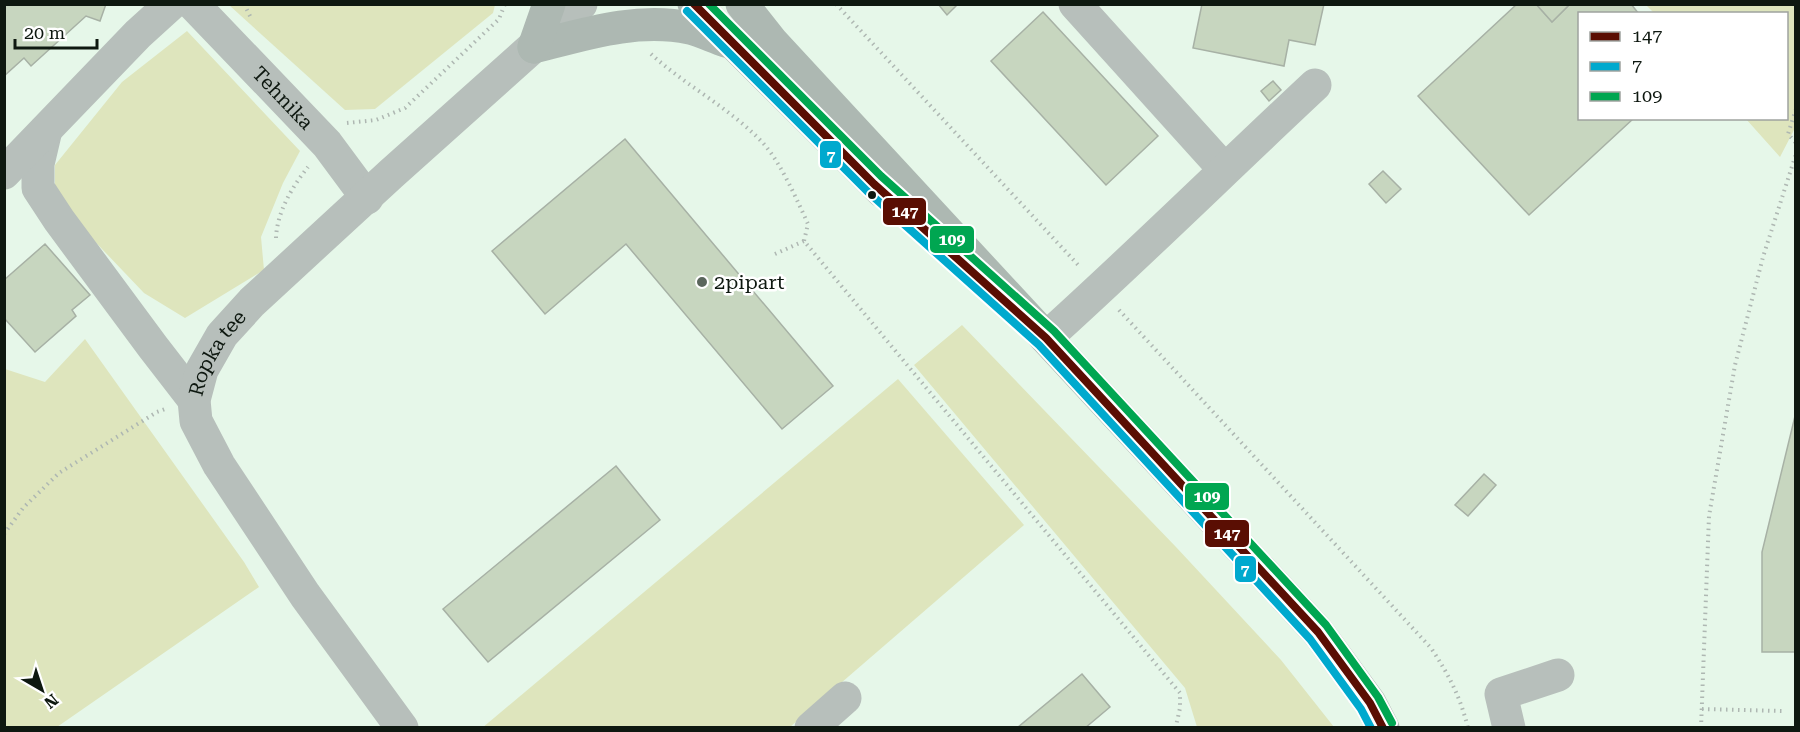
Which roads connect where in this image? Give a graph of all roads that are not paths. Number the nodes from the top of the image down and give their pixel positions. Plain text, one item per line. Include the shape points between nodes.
1 (171, 4) edge
2 (193, 4) edge
3 (549, 4) edge
4 (570, 4) edge
5 (581, 4) edge
6 (694, 4) edge
7 (742, 4) edge
8 (764, 4) edge
9 (1075, 4) edge
10 (731, 42) junction
11 (772, 42) junction
12 (534, 47) junction
13 (1315, 85) dead end
14 (46, 130) junction
15 (1224, 169) junction
16 (4, 173) edge
17 (367, 198) junction
18 (1046, 338) junction
19 (194, 400) junction
20 (1558, 675) dead end
21 (845, 698) dead end
22 (402, 728) edge
23 (811, 728) edge
24 (1383, 728) edge
25 (1509, 728) edge

1 - 14 street
2 - 17 street, Tehnika via 327,144
3 - 12 main road
4 - 12 street, Ropka tee
5 - 12 street, Ropka tee
6 - 10 main road
7 - 11 main road
8 - 11 main road
9 - 15 street
10 - 12 main road via 690,28 642,25 614,27
10 - 18 main road via 874,184
11 - 18 main road
12 - 17 street, Ropka tee
13 - 15 street
14 - 16 street
14 - 19 street via 38,164 38,188
15 - 18 street
17 - 19 street, Ropka tee via 252,302 222,336 202,370
18 - 24 main road via 1318,632 1370,703
19 - 22 street, Ropka tee via 196,421 219,465 305,595
20 - 25 street via 1501,694
21 - 23 street

